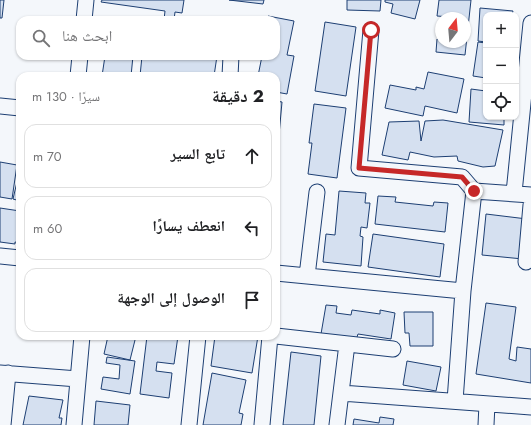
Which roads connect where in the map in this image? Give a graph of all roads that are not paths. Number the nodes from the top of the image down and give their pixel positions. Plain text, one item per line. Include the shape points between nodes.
1 (86, 0) edge
2 (84, 16) edge
3 (531, 23) edge
4 (371, 30) dead end
5 (80, 60) edge
6 (231, 60) edge
7 (78, 72) edge
8 (230, 72) edge
9 (0, 106) edge
10 (16, 108) edge
11 (474, 191) junction
12 (317, 192) dead end
13 (514, 193) junction
14 (531, 196) edge
15 (531, 205) edge
16 (0, 256) edge
17 (16, 258) edge
18 (526, 262) dead end
19 (280, 273) edge
20 (307, 276) junction
21 (463, 291) junction
22 (280, 336) edge
23 (82, 340) edge
24 (198, 340) edge
25 (270, 340) edge
26 (347, 344) junction
27 (393, 349) dead end
28 (4, 373) edge
29 (78, 379) junction
30 (341, 393) junction
31 (455, 401) junction
32 (487, 404) junction
33 (531, 407) edge
34 (3, 425) edge
35 (74, 425) edge
36 (189, 425) edge
37 (262, 425) edge
38 (337, 425) edge
39 (486, 425) edge

1 - 2 street
3 - 13 street
4 - 11 street via 359,168 462,177
5 - 7 street
6 - 8 street
9 - 10 street
11 - 13 street
11 - 21 street
12 - 20 street
13 - 14 street
15 - 18 street
16 - 17 street
19 - 20 street
20 - 21 street
21 - 31 street
22 - 26 street
23 - 29 street
24 - 36 street
25 - 37 street
26 - 27 street
26 - 30 street
28 - 29 street
28 - 34 street
29 - 35 street
30 - 31 street
30 - 38 street
31 - 32 street
32 - 33 street
32 - 39 street

